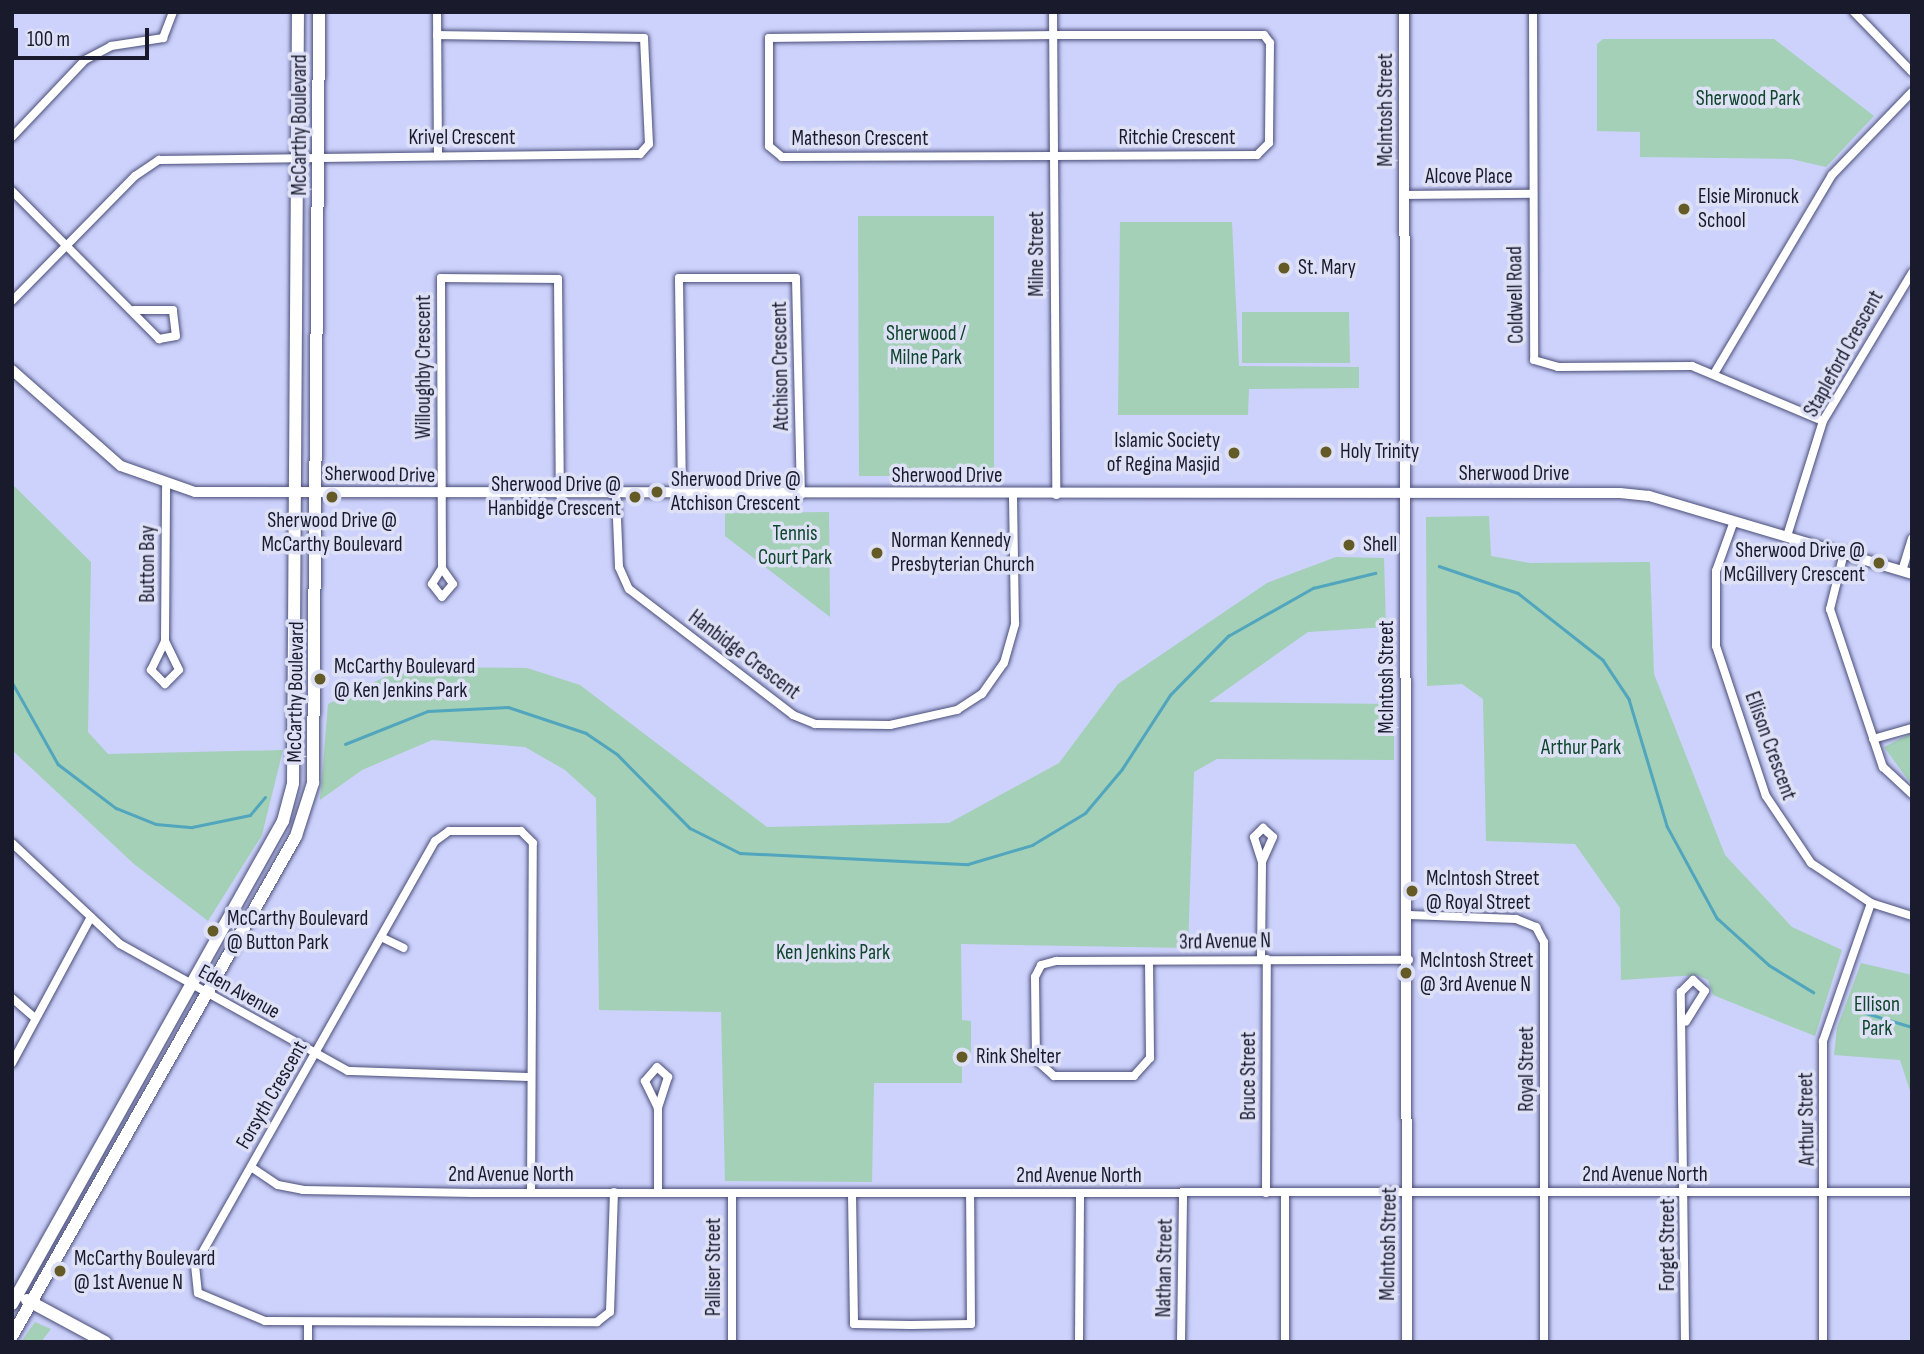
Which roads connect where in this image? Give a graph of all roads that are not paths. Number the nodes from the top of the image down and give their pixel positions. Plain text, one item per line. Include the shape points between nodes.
1 (173, 12) edge
2 (298, 12) edge
3 (319, 12) edge
4 (437, 12) edge
5 (1053, 12) edge
6 (1404, 12) edge
7 (1533, 12) edge
8 (1854, 12) edge
9 (437, 35) junction
10 (1054, 35) junction
11 (1912, 72) edge
12 (1912, 92) edge
13 (12, 137) edge
14 (439, 156) junction
15 (1054, 156) junction
16 (301, 157) junction
17 (320, 157) junction
18 (12, 191) edge
19 (1532, 194) junction
20 (1405, 195) junction
21 (66, 243) junction
22 (1912, 273) edge
23 (1903, 285) junction
24 (1912, 291) edge
25 (12, 301) edge
26 (134, 310) junction
27 (12, 370) edge
28 (1715, 372) junction
29 (1823, 421) junction
30 (166, 486) junction
31 (300, 494) junction
32 (319, 494) junction
33 (1406, 494) junction
34 (442, 495) junction
35 (560, 495) junction
36 (616, 495) junction
37 (682, 495) junction
38 (801, 495) junction
39 (1013, 495) junction
40 (1056, 495) junction
41 (1734, 521) junction
42 (1787, 536) junction
43 (1912, 538) edge
44 (1844, 553) junction
45 (442, 568) dead end
46 (1907, 572) edge
47 (165, 641) junction
48 (1912, 728) edge
49 (1873, 739) junction
50 (1912, 794) edge
51 (12, 843) edge
52 (1262, 862) dead end
53 (1871, 903) junction
54 (1409, 915) junction
55 (91, 916) junction
56 (1912, 916) edge
57 (381, 937) junction
58 (404, 948) dead end
59 (1264, 959) junction
60 (1409, 960) junction
61 (1149, 961) junction
62 (192, 986) junction
63 (209, 996) junction
64 (12, 998) edge
65 (35, 1018) junction
66 (1686, 1022) junction
67 (316, 1054) junction
68 (12, 1063) edge
69 (531, 1077) junction
70 (658, 1108) junction
71 (251, 1167) junction
72 (1825, 1191) junction
73 (531, 1192) junction
74 (614, 1192) junction
75 (659, 1192) junction
76 (1410, 1192) junction
77 (1685, 1192) junction
78 (1912, 1192) edge
79 (732, 1193) junction
80 (1080, 1193) junction
81 (1266, 1193) junction
82 (1285, 1193) junction
83 (1544, 1193) junction
84 (852, 1194) junction
85 (970, 1194) junction
86 (1183, 1194) junction
87 (14, 1297) edge
88 (32, 1302) junction
89 (308, 1323) junction
90 (12, 1336) edge
91 (105, 1342) edge
92 (308, 1342) edge
93 (732, 1342) edge
94 (1080, 1342) edge
95 (1181, 1342) edge
96 (1285, 1342) edge
97 (1407, 1342) edge
98 (1544, 1342) edge
99 (1685, 1342) edge
100 (1823, 1342) edge

1 - 13 street via 163,38 111,47 85,60
2 - 16 main road, McCarthy Boulevard
3 - 17 main road, McCarthy Boulevard
4 - 9 street
5 - 10 street, Milne Street
6 - 20 street, McIntosh Street
7 - 19 street, Coldwell Road
8 - 11 street
9 - 14 street
9 - 14 street, Krivel Crescent via 634,33 649,44 649,144 640,154
10 - 15 street, Milne Street
10 - 15 street, Ritchie Crescent via 1252,34 1269,43 1269,143 1257,155
10 - 15 street, Matheson Crescent via 782,35 769,38 766,48 768,146 782,157
12 - 28 street via 1832,175
14 - 17 street, Krivel Crescent
15 - 40 street, Milne Street
16 - 17 street, Krivel Crescent
16 - 21 street, Krivel Crescent via 159,160
16 - 31 main road, McCarthy Boulevard
17 - 32 main road, McCarthy Boulevard
18 - 21 street
19 - 20 street, Alcove Place
19 - 28 street, Coldwell Road via 1534,359 1558,367 1692,366
20 - 33 street, McIntosh Street
21 - 25 street, Krivel Crescent
21 - 26 street
22 - 23 street, Stapleford Crescent
23 - 24 street
23 - 29 street, Stapleford Crescent
26 - 26 street via 159,339 176,336 173,310
27 - 30 street, Sherwood Drive via 98,450
28 - 29 street, Coldwell Road
29 - 42 street, Stapleford Crescent
30 - 31 street, Sherwood Drive
30 - 47 street, Button Bay
31 - 32 street, Sherwood Drive
31 - 62 main road, McCarthy Boulevard via 293,783 283,821
32 - 34 street, Sherwood Drive
32 - 63 main road, McCarthy Boulevard via 313,783 296,836
33 - 40 street, Sherwood Drive
33 - 41 street, Sherwood Drive via 1620,493
33 - 54 street, McIntosh Street
34 - 35 street, Sherwood Drive
34 - 35 street, Willoughby Crescent via 441,278 558,279
34 - 45 street
35 - 36 street, Sherwood Drive
36 - 37 street, Sherwood Drive
36 - 39 street, Hanbidge Crescent via 619,567 629,589 793,715 815,724 890,725 957,709 982,694 1004,663 1015,624
37 - 38 street, Sherwood Drive
37 - 38 street, Atchison Crescent via 679,278 796,278
38 - 39 street, Sherwood Drive
39 - 40 street, Sherwood Drive
41 - 42 street, Sherwood Drive
41 - 53 street, Ellison Crescent via 1716,571 1716,646 1766,796 1811,863
42 - 44 street, Sherwood Drive
43 - 46 street
44 - 46 street, Sherwood Drive
44 - 49 street via 1830,609
47 - 47 street, Button Bay via 151,670 165,684 179,670
48 - 49 street
49 - 50 street via 1883,767
51 - 55 street, Eden Avenue
52 - 59 street, Bruce Street
53 - 56 street, Ellison Crescent
53 - 72 street, Arthur Street via 1824,1033
54 - 60 street, McIntosh Street
54 - 83 street, Royal Street via 1516,919 1536,927 1544,942
55 - 62 street, Eden Avenue via 120,944
55 - 65 street
57 - 58 street
57 - 67 street, Forsyth Crescent
57 - 69 street, Forsyth Crescent via 435,841 449,831 520,831 533,843
59 - 60 street, 3rd Avenue N
59 - 61 street, 3rd Avenue N
59 - 81 street, Bruce Street
60 - 76 street, McIntosh Street
61 - 61 street, 3rd Avenue N via 1150,1058 1134,1076 1054,1076 1036,1060 1035,977 1041,965
62 - 63 street, Eden Avenue
62 - 87 main road, McCarthy Boulevard
63 - 67 street, Eden Avenue
63 - 88 main road, McCarthy Boulevard
64 - 65 street
65 - 68 street
66 - 66 street, Forget Street via 1681,992 1693,980 1705,991
66 - 77 street, Forget Street
67 - 69 street, Eden Avenue via 369,1076
67 - 71 street, Forsyth Crescent
69 - 73 street, Forsyth Crescent
70 - 70 street via 668,1077 657,1067 645,1081
70 - 75 street
71 - 73 street, 2nd Avenue North via 278,1185 303,1190
71 - 89 street, Forsyth Crescent via 192,1280 198,1293 230,1311
72 - 77 street, 2nd Avenue North
72 - 78 street, 2nd Avenue North
72 - 100 street, Arthur Street
73 - 74 street, 2nd Avenue North
74 - 75 street, 2nd Avenue North
74 - 89 street, Forsyth Crescent via 610,1312 597,1322
75 - 79 street, 2nd Avenue North
76 - 82 street, 2nd Avenue North
76 - 83 street, 2nd Avenue North
76 - 97 street, McIntosh Street
77 - 83 street, 2nd Avenue North
77 - 99 street, Forget Street
79 - 84 street, 2nd Avenue North
79 - 93 street, Palliser Street
80 - 85 street, 2nd Avenue North
80 - 86 street, 2nd Avenue North
80 - 94 street
81 - 82 street, 2nd Avenue North
81 - 86 street, 2nd Avenue North
82 - 96 street
83 - 98 street, Royal Street
84 - 85 street, 2nd Avenue North
84 - 85 street via 853,1324 911,1325 971,1324
86 - 95 street, Nathan Street
87 - 88 main road
88 - 90 main road, McCarthy Boulevard
88 - 91 main road
89 - 92 street

